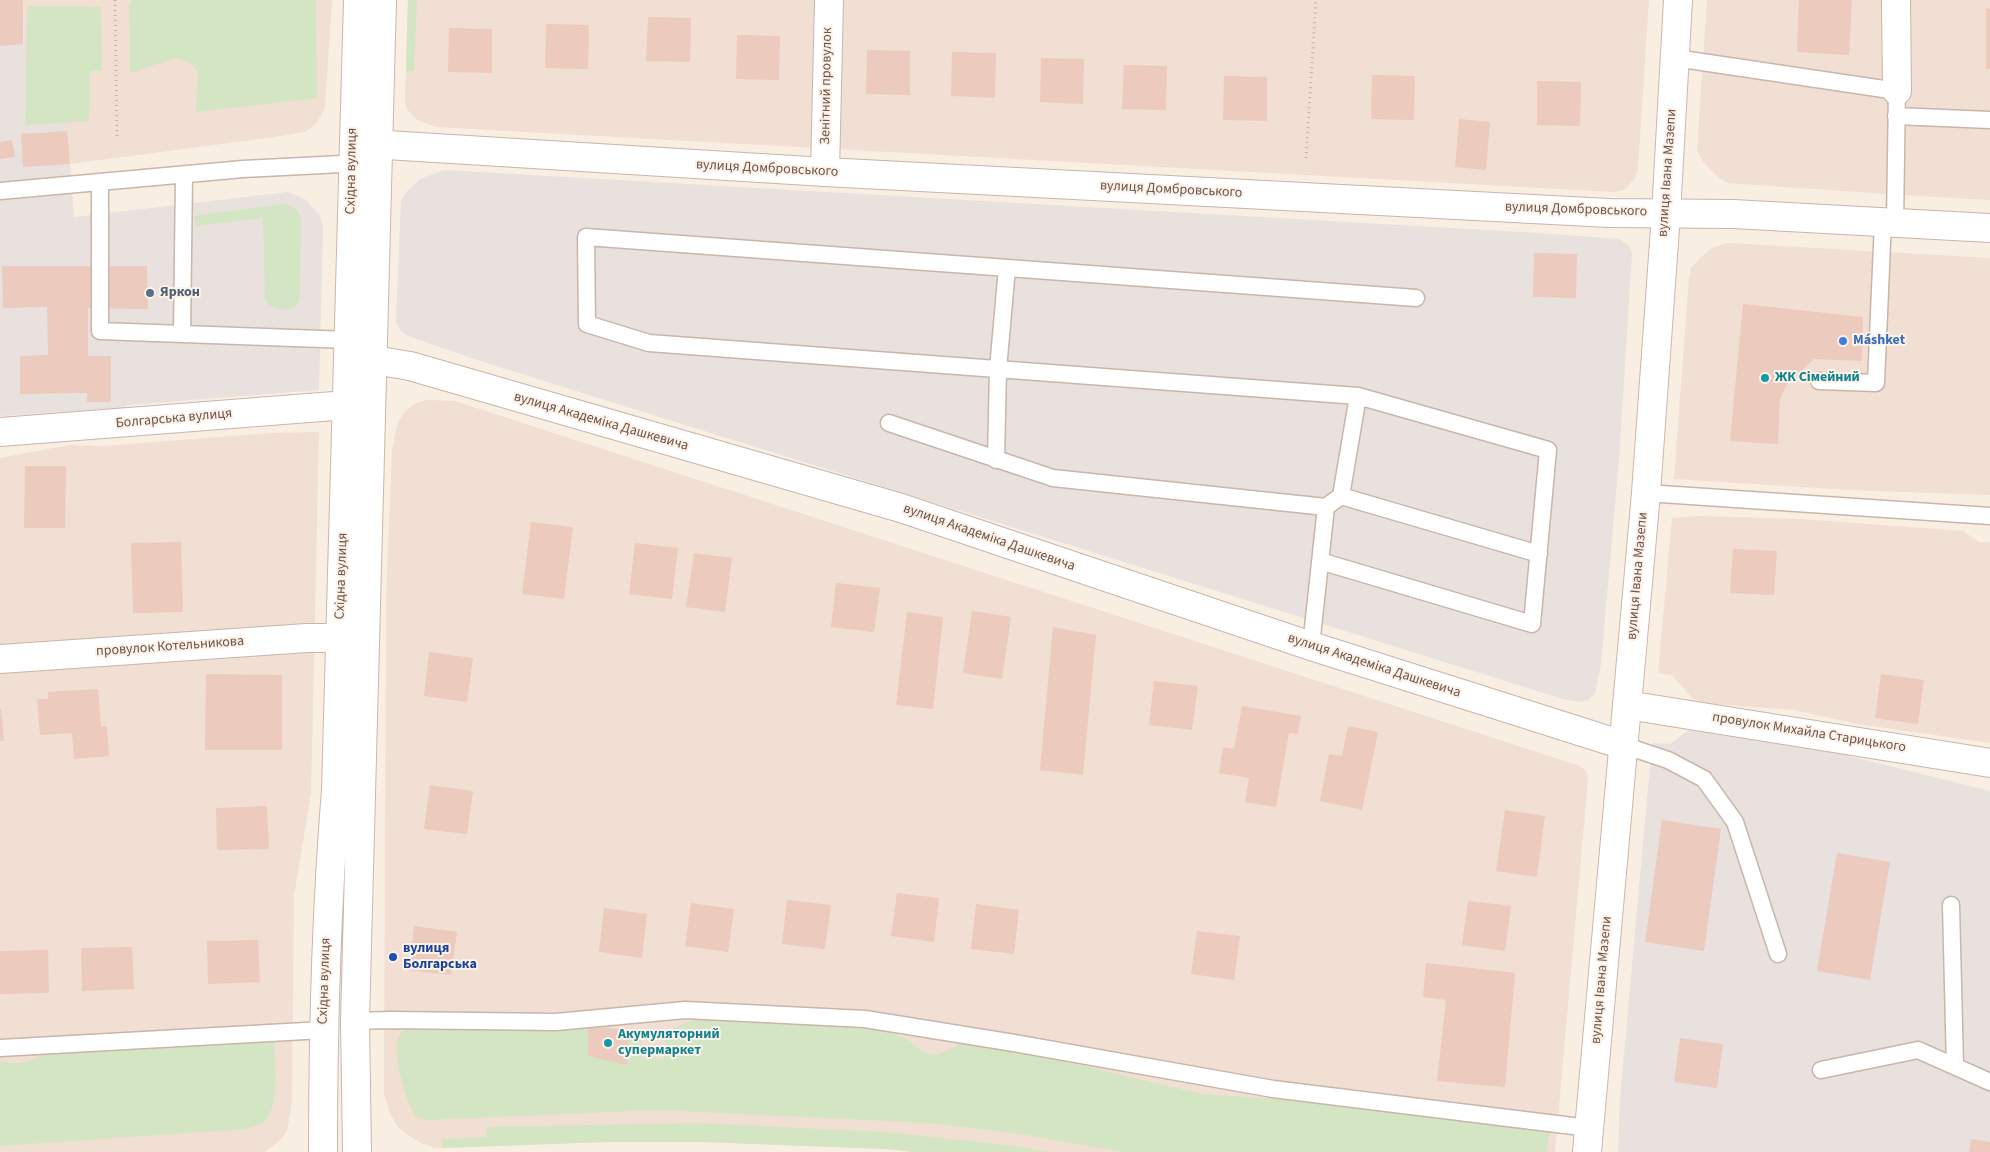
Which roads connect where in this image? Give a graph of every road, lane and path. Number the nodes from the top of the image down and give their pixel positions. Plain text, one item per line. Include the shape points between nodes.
1 (115, 0) edge
2 (358, 0) edge
3 (382, 0) edge
4 (829, 0) edge
5 (1316, 0) edge
6 (1678, 0) edge
7 (1896, 0) edge
8 (1675, 58) junction
9 (1896, 103) junction
10 (1990, 120) edge
11 (118, 140) dead end
12 (365, 154) junction
13 (1306, 158) dead end
14 (825, 172) junction
15 (184, 175) junction
16 (100, 182) junction
17 (0, 191) edge
18 (1666, 214) junction
19 (1889, 221) junction
20 (1990, 228) edge
21 (1007, 268) junction
22 (1416, 298) dead end
23 (182, 334) junction
24 (357, 351) junction
25 (998, 369) junction
26 (1819, 381) dead end
27 (1358, 396) junction
28 (347, 405) junction
29 (889, 423) dead end
30 (0, 432) edge
31 (996, 460) junction
32 (1646, 493) junction
33 (1341, 496) junction
34 (1326, 507) junction
35 (1990, 516) edge
36 (1538, 554) junction
37 (1320, 561) junction
38 (341, 638) junction
39 (1311, 646) junction
40 (0, 659) edge
41 (1627, 705) junction
42 (1623, 745) junction
43 (1990, 763) edge
44 (1951, 905) dead end
45 (1778, 954) dead end
46 (356, 1021) junction
47 (323, 1030) junction
48 (0, 1048) edge
49 (1954, 1066) junction
50 (1821, 1070) dead end
51 (1990, 1082) edge
52 (1588, 1140) edge
53 (323, 1152) edge
54 (357, 1152) edge

1 - 11 path
2 - 12 street, Східна вулиця
3 - 12 street, Східна вулиця
4 - 14 street, Зенітний провулок
5 - 13 path
6 - 8 street, вулиця Івана Мазепи
7 - 9 street
8 - 9 lane
8 - 18 street, вулиця Івана Мазепи
9 - 10 lane
9 - 19 lane
12 - 14 street, вулиця Домбровського
12 - 15 lane
12 - 24 street, Східна вулиця
14 - 18 street, вулиця Домбровського
15 - 16 lane
15 - 23 lane
16 - 17 lane
16 - 23 lane via 100,331
18 - 19 street, вулиця Домбровського
18 - 32 street, вулиця Івана Мазепи
19 - 20 street, вулиця Домбровського
19 - 26 lane via 1876,384
21 - 22 lane
21 - 25 lane
21 - 25 lane via 586,237 587,324 649,343
23 - 24 lane
24 - 28 street, Східна вулиця
24 - 39 street, вулиця Академіка Дашкевича via 901,508
24 - 46 street, Східна вулиця
25 - 27 lane
25 - 31 lane
27 - 33 lane
27 - 36 lane via 1548,450
28 - 30 street, Болгарська вулиця
28 - 38 street, Східна вулиця
29 - 31 lane
31 - 34 lane via 1052,478
32 - 35 lane
32 - 41 street, вулиця Івана Мазепи
33 - 34 lane
33 - 36 lane
34 - 37 lane
36 - 37 lane via 1532,624
37 - 39 lane
38 - 40 street, провулок Котельникова
38 - 47 street, Східна вулиця
39 - 42 street, вулиця Академіка Дашкевича
41 - 42 street, вулиця Івана Мазепи
41 - 43 street, провулок Михайла Старицького
42 - 45 lane via 1668,760 1704,779 1735,822
42 - 52 street, вулиця Івана Мазепи
44 - 49 lane
46 - 52 lane via 556,1022 685,1010 865,1019
46 - 54 street, Східна вулиця
47 - 48 lane
47 - 53 street, Східна вулиця
49 - 50 lane via 1918,1050
49 - 51 lane

